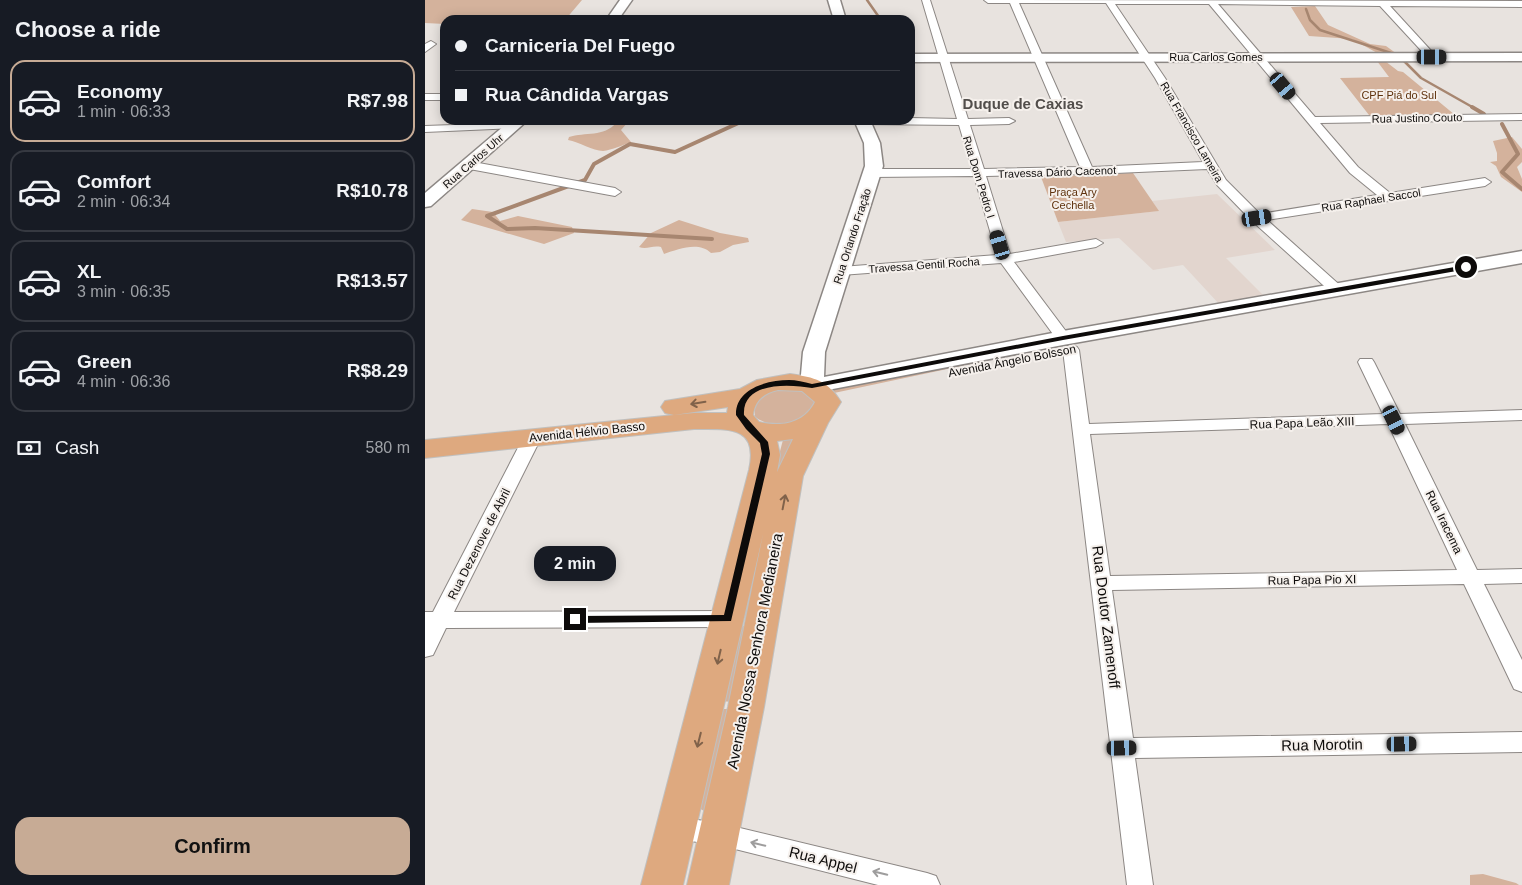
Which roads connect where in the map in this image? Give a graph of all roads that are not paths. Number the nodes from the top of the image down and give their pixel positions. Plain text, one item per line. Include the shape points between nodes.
1 (626, 0) edge
2 (834, 0) edge
3 (926, 0) edge
4 (988, 0) edge
5 (1013, 0) edge
6 (1109, 1) edge
7 (1211, 1) edge
8 (1382, 2) edge
9 (1519, 4) edge
10 (616, 15) edge
11 (840, 15) edge
12 (943, 57) junction
13 (1038, 57) junction
14 (1147, 57) junction
15 (1258, 57) junction
16 (1432, 57) junction
17 (1522, 57) edge
18 (915, 58) edge
19 (425, 97) edge
20 (440, 97) edge
21 (1522, 117) edge
22 (1311, 120) junction
23 (915, 121) edge
24 (962, 121) junction
25 (486, 125) edge
26 (515, 125) edge
27 (865, 125) edge
28 (425, 129) edge
29 (468, 165) junction
30 (1211, 165) junction
31 (1088, 172) junction
32 (872, 173) junction
33 (978, 174) junction
34 (1485, 182) dead end
35 (615, 192) dead end
36 (1387, 198) junction
37 (425, 202) edge
38 (1257, 218) junction
39 (1096, 243) dead end
40 (1522, 257) edge
41 (1005, 259) junction
42 (1522, 268) edge
43 (841, 271) junction
44 (1338, 291) junction
45 (1067, 344) junction
46 (814, 352) junction
47 (1366, 362) dead end
48 (773, 384) junction
49 (747, 396) junction
50 (818, 403) junction
51 (1522, 415) edge
52 (1394, 420) junction
53 (749, 427) junction
54 (1081, 429) junction
55 (425, 434) edge
56 (533, 438) junction
57 (425, 449) edge
58 (1470, 576) junction
59 (1522, 576) edge
60 (1101, 583) junction
61 (728, 619) junction
62 (762, 619) junction
63 (433, 620) edge
64 (425, 649) edge
65 (1522, 683) edge
66 (1522, 742) edge
67 (1122, 748) junction
68 (676, 828) junction
69 (719, 834) junction
70 (662, 885) edge
71 (708, 885) edge
72 (927, 885) edge
73 (1140, 885) edge

1 - 10 street
2 - 11 street
3 - 12 street, Rua Dom Pedro I
4 - 5 street
5 - 6 street
5 - 13 street
6 - 7 street
6 - 14 street, Rua Francisco Lameira
7 - 8 street
7 - 15 street
8 - 9 street
8 - 16 street
12 - 13 street, Rua Carlos Gomes
12 - 18 street, Rua Carlos Gomes
12 - 24 street, Rua Dom Pedro I
13 - 14 street, Rua Carlos Gomes
13 - 31 street
14 - 15 street, Rua Carlos Gomes
14 - 30 street, Rua Francisco Lameira
15 - 16 street, Rua Carlos Gomes
15 - 22 street
16 - 17 street, Rua Carlos Gomes
19 - 20 street
21 - 22 street, Rua Justino Couto
22 - 36 street via 1354,170
23 - 24 street
24 - 33 street, Rua Dom Pedro I
25 - 28 street
26 - 29 street, Rua Carlos Uhr
27 - 32 street, Rua Orlando Fração via 875,155
29 - 35 street
29 - 37 street, Rua Carlos Uhr
30 - 31 street, Travessa Dário Cacenot
30 - 38 street, Rua Francisco Lameira via 1230,193
31 - 33 street, Travessa Dário Cacenot
32 - 33 street, Travessa Dário Cacenot
32 - 43 street, Rua Orlando Fração
33 - 41 street, Rua Dom Pedro I
34 - 36 street, Rua Raphael Saccol
36 - 38 street, Rua Raphael Saccol
38 - 44 street, Rua Francisco Lameira
39 - 41 street, Travessa Gentil Rocha
40 - 44 street, Avenida Ângelo Bolsson
41 - 43 street, Travessa Gentil Rocha
41 - 45 street, Rua Dom Pedro I
42 - 45 street, Avenida Ângelo Bolsson
43 - 46 street, Rua Orlando Fração
44 - 45 street, Avenida Ângelo Bolsson
45 - 50 street, Avenida Ângelo Bolsson
45 - 54 street, Rua Doutor Zamenoff
46 - 48 street, Rua Orlando Fração via 788,377
46 - 50 street, Rua Orlando Fração
47 - 52 street, Rua Iracema
48 - 49 main road
48 - 50 main road via 790,382
49 - 53 main road via 741,403 740,415
49 -> 55 main road, Avenida Hélvio Basso
50 - 53 main road via 800,429 781,433
62 -> 50 main road, Avenida Nossa Senhora Medianeira via 789,476
51 - 52 street, Rua Papa Leão XIII
52 - 54 street, Rua Papa Leão XIII
52 - 58 street, Rua Iracema
53 - 56 main road, Avenida Hélvio Basso via 718,420 694,421
53 - 61 main road via 764,442 766,454
54 - 60 street, Rua Doutor Zamenoff
56 - 57 main road, Avenida Hélvio Basso
56 - 63 street, Rua Dezenove de Abril
58 - 59 street, Rua Papa Pio XI
58 - 60 street, Rua Papa Pio XI
58 - 65 street, Rua Iracema
60 - 67 street, Rua Doutor Zamenoff
61 - 62 main road
61 - 63 street
61 -> 68 main road
62 - 69 main road, Avenida Nossa Senhora Medianeira
63 - 64 street, Rua Dezenove de Abril
66 - 67 street, Rua Morotin
67 - 73 street, Rua Doutor Zamenoff
68 - 69 street, Rua Appel
68 - 70 main road
69 - 71 main road, Avenida Nossa Senhora Medianeira
72 -> 69 street, Rua Appel

